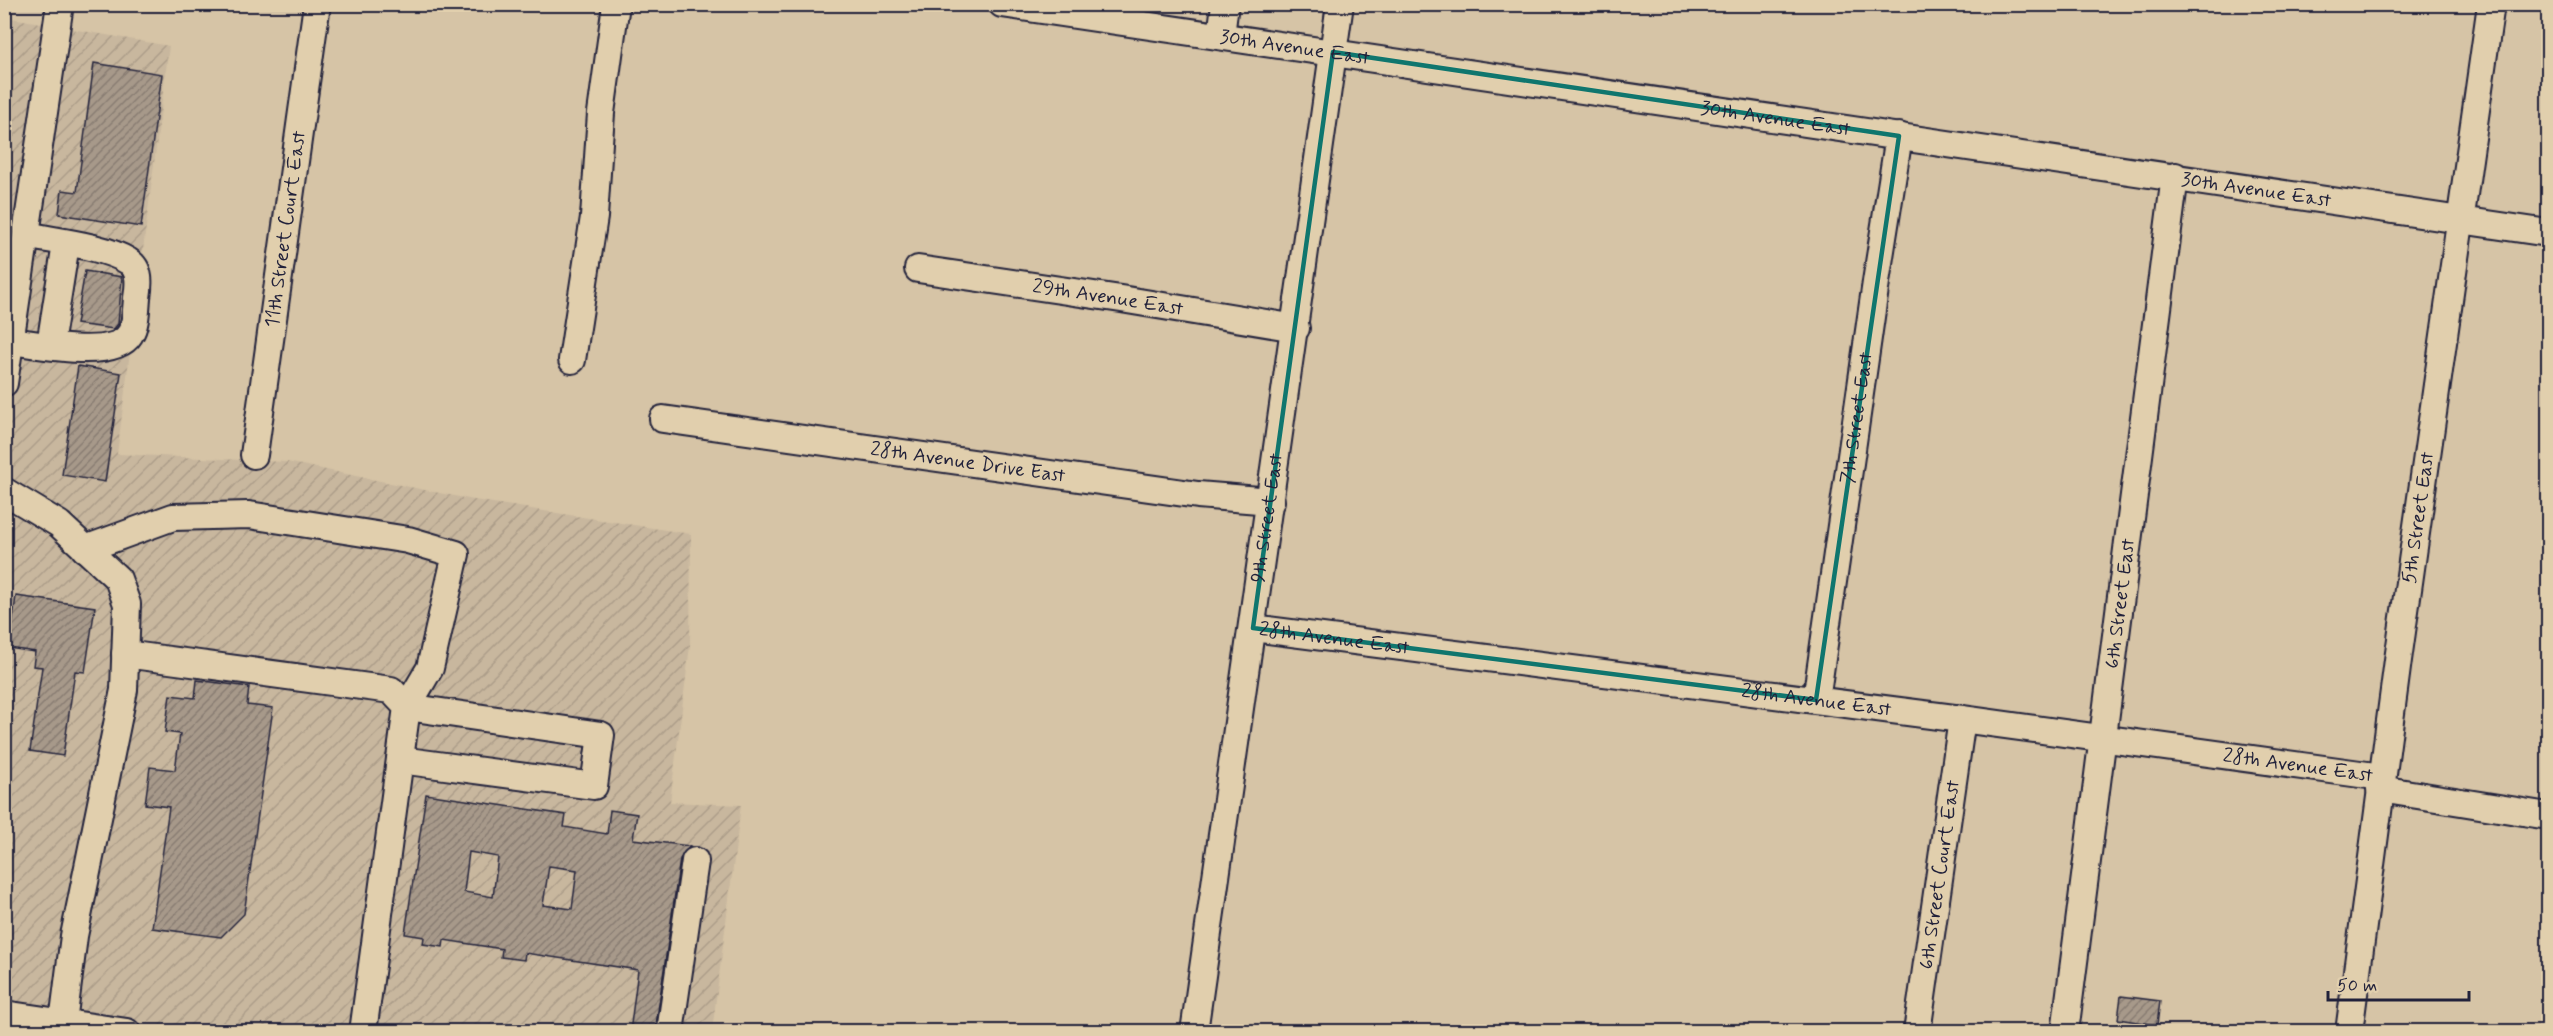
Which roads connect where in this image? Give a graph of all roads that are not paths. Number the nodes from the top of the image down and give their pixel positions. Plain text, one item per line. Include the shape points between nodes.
1 (60, 4) edge
2 (317, 4) edge
3 (616, 4) edge
4 (1002, 4) edge
5 (1226, 4) edge
6 (1340, 4) edge
7 (2491, 4) edge
8 (1221, 36) junction
9 (1333, 52) junction
10 (1899, 136) junction
11 (2175, 176) junction
12 (2459, 219) junction
13 (2548, 233) edge
14 (26, 236) junction
15 (66, 244) junction
16 (918, 269) dead end
17 (1296, 328) junction
18 (11, 341) junction
19 (50, 345) junction
20 (572, 360) dead end
21 (4, 384) edge
22 (663, 419) dead end
23 (254, 455) dead end
24 (4, 491) edge
25 (1271, 501) junction
26 (85, 549) junction
27 (1253, 628) junction
28 (125, 654) junction
29 (1816, 700) junction
30 (406, 707) junction
31 (1962, 719) junction
32 (2104, 739) junction
33 (400, 760) junction
34 (2381, 783) junction
35 (2548, 816) edge
36 (695, 861) dead end
37 (4, 1014) edge
38 (63, 1022) junction
39 (127, 1032) edge
40 (363, 1032) edge
41 (670, 1032) edge
42 (1194, 1032) edge
43 (1917, 1032) edge
44 (2065, 1032) edge
45 (2349, 1032) edge

1 - 14 street
2 - 23 street, 11th Street Court East
3 - 20 street via 601,113 594,217
4 - 8 street, 30th Avenue East
5 - 8 street
6 - 9 street, 9th Street East
7 - 12 street, 5th Street East
8 - 9 street, 30th Avenue East
9 - 10 street, 30th Avenue East
9 - 17 street, 9th Street East
10 - 11 street, 30th Avenue East
10 - 29 street, 7th Street East
11 - 12 street, 30th Avenue East
11 - 32 street, 6th Street East
12 - 13 street, 30th Avenue East
12 - 34 street, 5th Street East
14 - 15 street
14 - 18 street
15 - 19 street
15 - 19 street via 130,261 138,273 139,286 134,319 130,334 109,347 88,350
16 - 17 street, 29th Avenue East
17 - 25 street, 9th Street East
18 - 19 street
18 - 21 street
22 - 25 street, 28th Avenue Drive East via 1198,495
24 - 26 street via 58,524
25 - 27 street, 9th Street East
26 - 28 street via 118,579 127,604
26 - 30 street via 173,517 249,515 408,540 456,554 430,668
27 - 29 street, 28th Avenue East
27 - 42 street, 9th Street East
28 - 30 street via 391,690
28 - 38 street via 124,690 74,936
29 - 31 street, 28th Avenue East
30 - 33 street
30 - 33 street via 601,735 594,786
31 - 32 street, 28th Avenue East
31 - 43 street, 6th Street Court East
32 - 34 street, 28th Avenue East
32 - 44 street, 6th Street East
33 - 40 street
34 - 35 street, 28th Avenue East
34 - 45 street, 5th Street East
36 - 41 street
37 - 38 street
38 - 39 street

